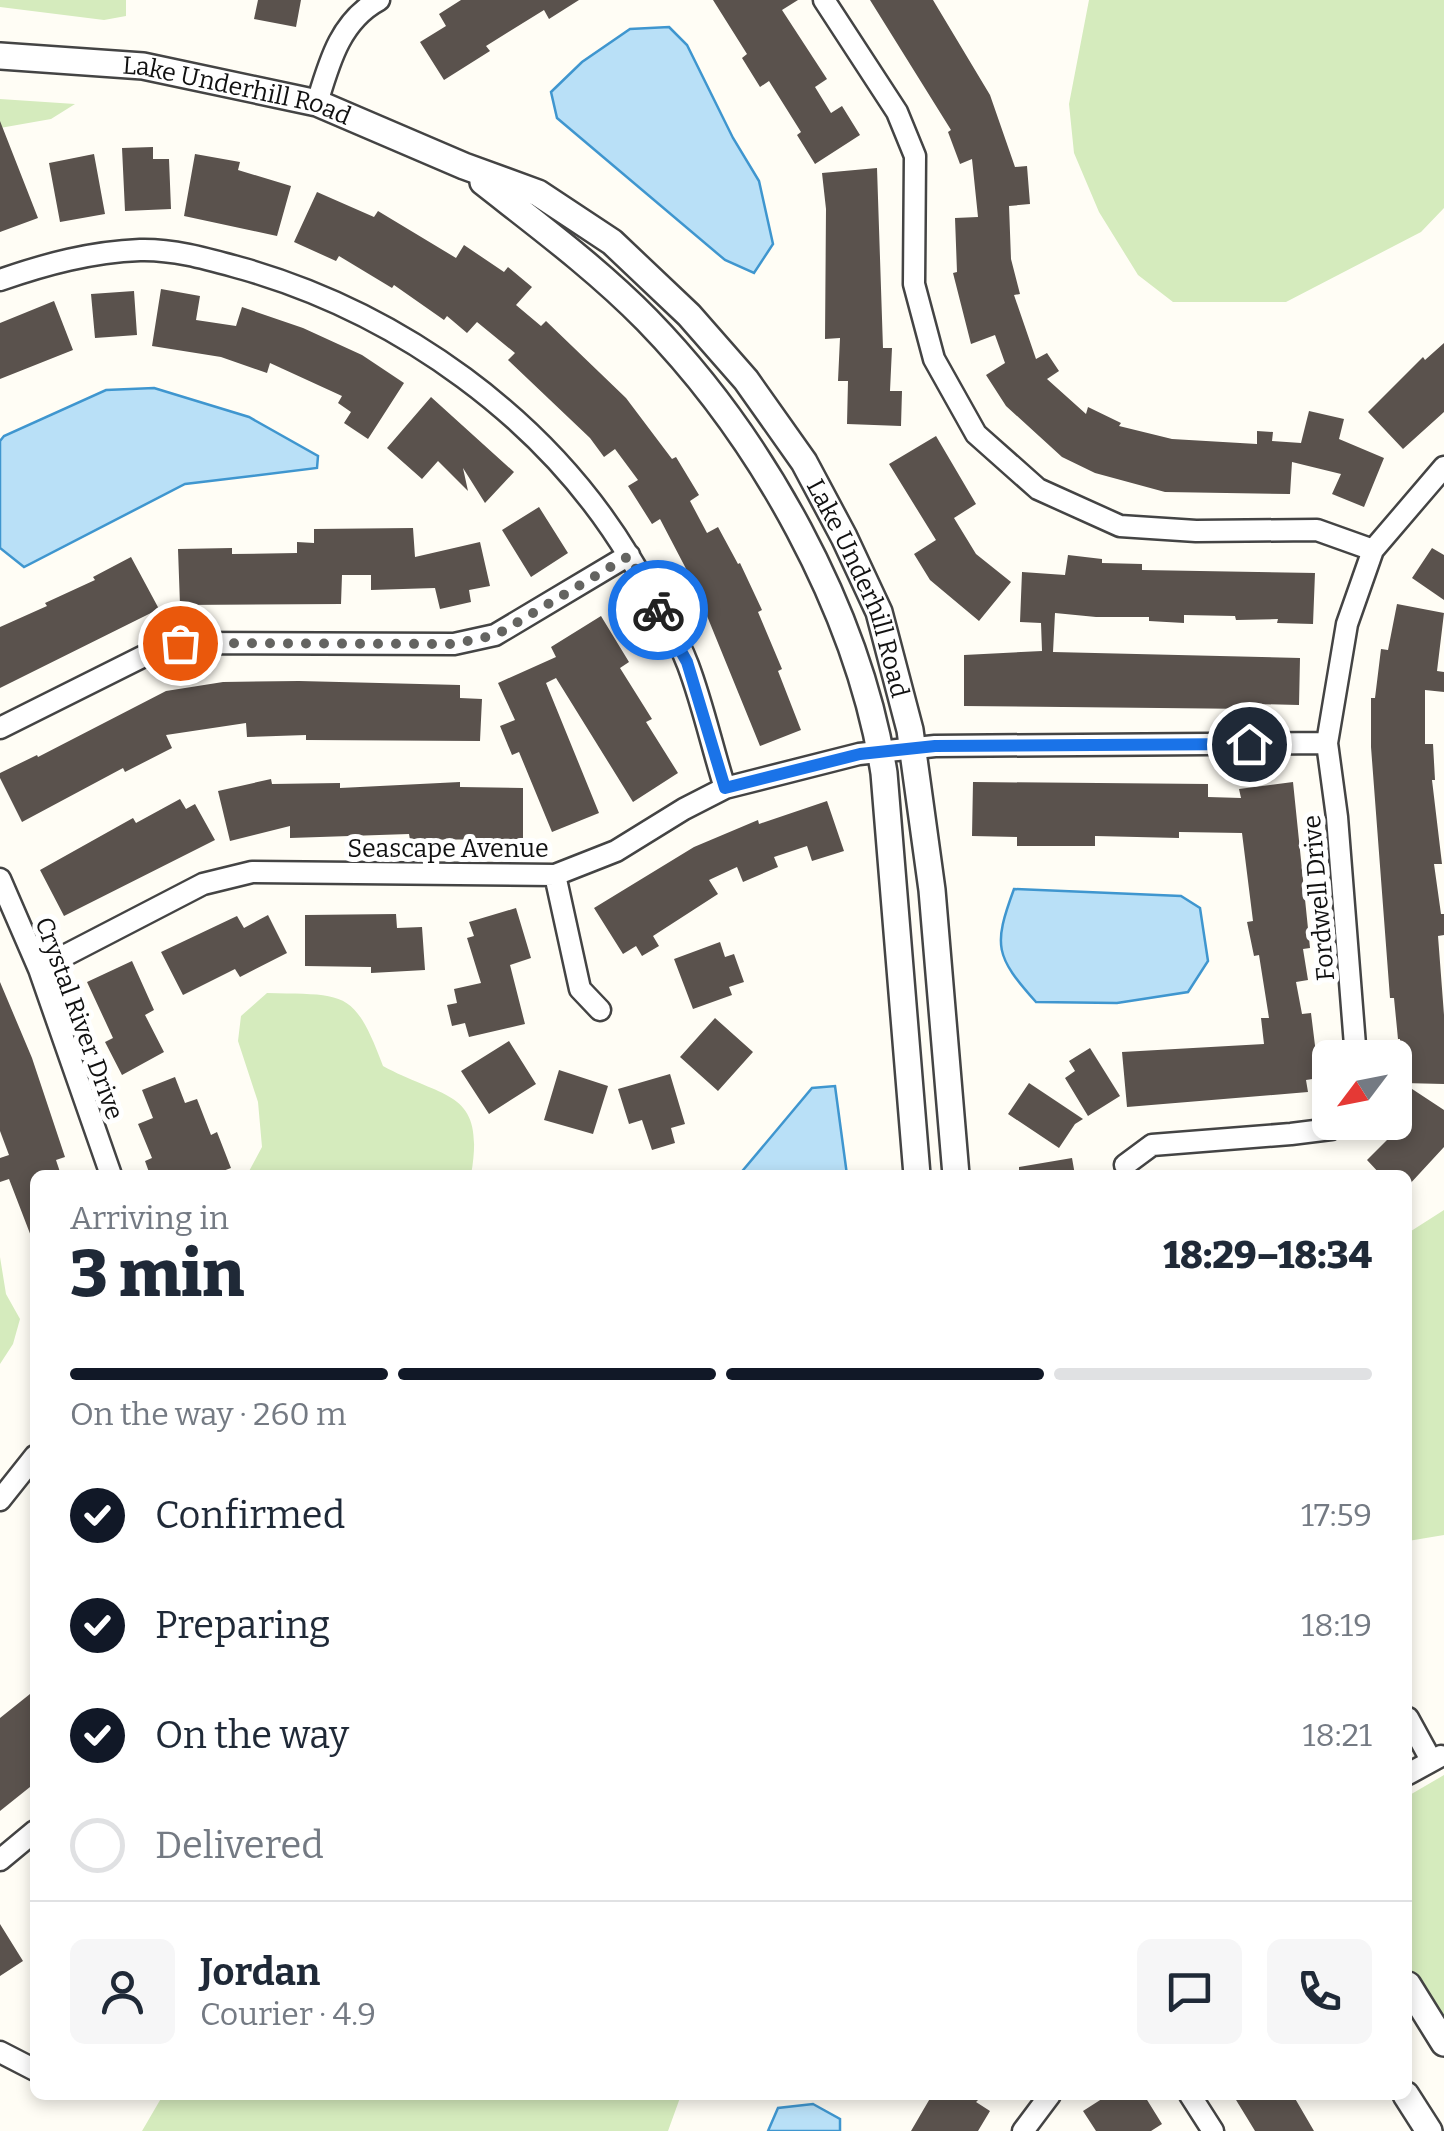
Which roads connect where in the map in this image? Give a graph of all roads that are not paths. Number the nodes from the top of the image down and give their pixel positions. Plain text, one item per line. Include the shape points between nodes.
1 (378, 0) edge
2 (824, 0) edge
3 (0, 56) edge
4 (317, 103) junction
5 (464, 166) junction
6 (0, 280) edge
7 (1444, 467) edge
8 (1373, 550) junction
9 (629, 556) junction
10 (0, 728) edge
11 (1327, 743) junction
12 (914, 748) junction
13 (881, 752) junction
14 (725, 788) junction
15 (555, 875) junction
16 (0, 880) edge
17 (40, 969) junction
18 (600, 1010) dead end
19 (1355, 1040) edge
20 (1312, 1131) edge
21 (1124, 1165) dead end
22 (108, 1170) edge
23 (918, 1170) edge
24 (956, 1170) edge
25 (30, 1462) edge
26 (0, 1500) edge
27 (1412, 1723) edge
28 (1438, 1757) edge
29 (1412, 1772) edge
30 (30, 1835) edge
31 (0, 1860) edge
32 (1412, 1991) edge
33 (1444, 2043) edge
34 (0, 2052) edge
35 (30, 2067) edge
36 (1046, 2100) edge
37 (1193, 2100) edge
38 (1409, 2100) edge
39 (1023, 2131) edge
40 (1212, 2131) edge
41 (1429, 2131) edge

1 - 4 street via 360,10 332,50
2 - 8 street via 897,112 916,156 914,284 934,359 976,434 1038,490 1120,526 1316,530
3 - 4 street, Lake Underhill Road via 143,66
4 - 5 street, Lake Underhill Road
5 - 12 street, Lake Underhill Road via 538,194 612,242 746,380 804,462 879,612
5 - 13 street, Lake Underhill Road via 646,319 710,392 809,550 843,627
6 - 9 street via 70,258 143,250 206,258 352,309 436,358 509,412
7 - 8 street, Fordwell Drive
8 - 11 street, Fordwell Drive via 1347,624
9 - 10 street via 496,635 454,644 180,643
9 - 14 street via 687,662
11 - 12 street, Seascape Avenue
11 - 19 street, Fordwell Drive
12 - 13 street, Seascape Avenue
12 - 24 street, Lake Underhill Road
13 - 14 street, Seascape Avenue
13 - 23 street, Lake Underhill Road
14 - 15 street, Seascape Avenue via 616,851
15 - 17 street, Seascape Avenue via 252,872 203,884
15 - 18 street via 580,989
16 - 17 street, Crystal River Drive
17 - 22 street, Crystal River Drive
20 - 21 street via 1152,1145
25 - 26 street
27 - 28 street
28 - 29 street
30 - 31 street
32 - 33 street
34 - 35 street
36 - 39 street
37 - 40 street
38 - 41 street

